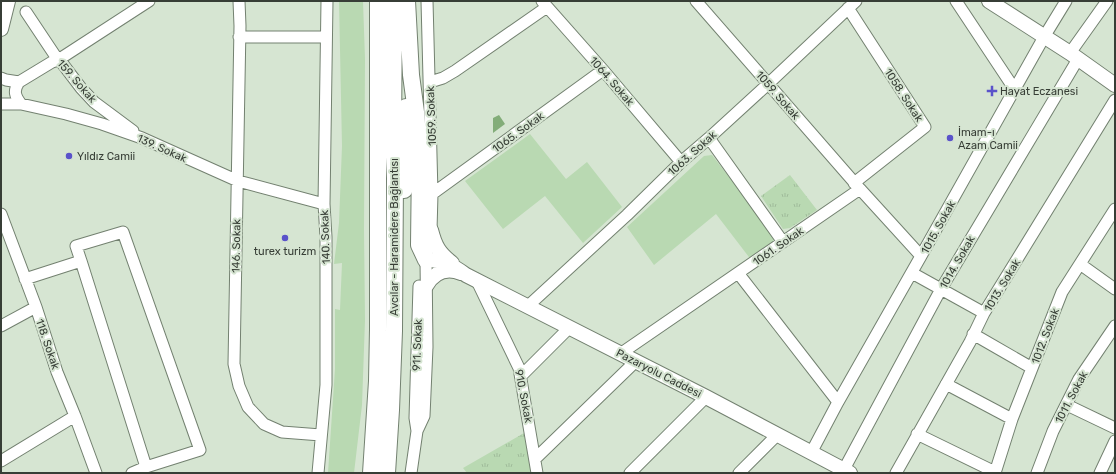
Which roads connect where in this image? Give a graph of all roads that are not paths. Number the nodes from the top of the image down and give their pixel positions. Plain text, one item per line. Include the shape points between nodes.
1 (8, 1) edge
2 (149, 1) edge
3 (239, 1) edge
4 (327, 1) edge
5 (369, 1) edge
6 (378, 1) edge
7 (394, 1) edge
8 (407, 1) edge
9 (427, 1) edge
10 (696, 1) edge
11 (956, 1) edge
12 (989, 1) edge
13 (997, 1) edge
14 (1066, 1) edge
15 (1108, 1) edge
16 (545, 4) edge
17 (852, 5) edge
18 (26, 12) dead end
19 (1009, 14) junction
20 (408, 18) junction
21 (1, 29) edge
22 (239, 37) junction
23 (326, 37) junction
24 (1044, 37) junction
25 (1074, 56) junction
26 (58, 60) junction
27 (603, 70) junction
28 (378, 74) junction
29 (1, 78) edge
30 (1114, 81) edge
31 (19, 82) junction
32 (430, 82) junction
33 (768, 84) junction
34 (1015, 90) junction
35 (1115, 100) edge
36 (1, 104) edge
37 (22, 104) junction
38 (107, 112) junction
39 (102, 124) junction
40 (142, 138) junction
41 (709, 138) junction
42 (681, 162) junction
43 (238, 182) junction
44 (857, 186) junction
45 (432, 194) junction
46 (324, 204) junction
47 (1115, 209) edge
48 (1, 214) edge
49 (395, 230) junction
50 (431, 230) junction
51 (783, 242) junction
52 (921, 256) junction
53 (426, 260) junction
54 (81, 261) junction
55 (1080, 264) junction
56 (912, 273) junction
57 (738, 274) junction
58 (471, 277) junction
59 (25, 279) junction
60 (426, 286) junction
61 (1115, 288) edge
62 (942, 289) junction
63 (528, 306) junction
64 (36, 307) junction
65 (984, 313) junction
66 (1, 326) edge
67 (1115, 326) edge
68 (569, 328) junction
69 (974, 334) junction
70 (620, 354) junction
71 (635, 362) junction
72 (1032, 368) junction
73 (521, 376) junction
74 (946, 384) junction
75 (706, 397) junction
76 (838, 402) junction
77 (1067, 405) junction
78 (75, 416) junction
79 (1012, 419) junction
80 (1115, 428) edge
81 (418, 431) junction
82 (917, 434) junction
83 (321, 435) junction
84 (777, 435) junction
85 (1115, 441) edge
86 (811, 453) junction
87 (536, 458) junction
88 (1, 461) edge
89 (146, 467) junction
90 (845, 472) edge
91 (96, 473) edge
92 (132, 473) edge
93 (318, 473) edge
94 (371, 473) edge
95 (387, 473) edge
96 (411, 473) edge
97 (537, 473) edge
98 (630, 473) edge
99 (738, 473) edge
100 (896, 473) edge
101 (995, 473) edge
102 (1038, 473) edge
103 (1100, 473) edge

1 - 21 main road
2 - 26 street
3 - 22 street, 146. Sokak
4 - 23 street, 140. Sokak
5 - 28 highway via 371,45
6 - 28 highway, Avcılar - Haramidere Bağlantısı
7 - 49 highway, Avcılar - Haramidere Bağlantısı
8 - 20 highway
9 - 32 street, 1059. Sokak
10 - 33 street, 1059. Sokak
11 - 34 street
12 - 19 main road
13 - 19 main road
14 - 24 street, 1015. Sokak
15 - 25 street, 1014. Sokak
16 - 27 street, 1064. Sokak
16 - 32 street via 456,71
17 - 33 street, 1063. Sokak
17 - 44 street, 1058. Sokak via 925,127
18 - 26 street, 159. Sokak
19 - 24 main road
20 - 49 highway via 404,197
20 - 53 highway via 420,160 420,245
22 - 23 street
22 - 43 street, 146. Sokak
23 - 46 street, 140. Sokak
24 - 25 main road
24 - 34 street, 1015. Sokak
25 - 30 main road
25 - 62 street, 1014. Sokak
26 - 31 street
26 - 38 street, 159. Sokak via 94,102
27 - 42 street, 1064. Sokak
27 - 45 street, 1065. Sokak
28 - 94 highway, Avcılar - Haramidere Bağlantısı via 378,329
29 - 31 street
31 - 37 street via 15,92
32 - 45 street, 1059. Sokak
33 - 41 street, 1063. Sokak
33 - 44 street, 1059. Sokak
34 - 52 street, 1015. Sokak
35 - 65 street, 1013. Sokak
36 - 37 street, 139. Sokak
37 - 39 street, 139. Sokak
38 - 39 street via 108,119
38 - 40 street, 159. Sokak
39 - 40 street, 139. Sokak
40 - 43 street, 139. Sokak
41 - 42 street, 1063. Sokak
41 - 51 street
42 - 63 street, 1063. Sokak
43 - 46 street, 139. Sokak
43 - 83 street, 146. Sokak via 234,364 239,386 248,406 264,424 282,432
44 - 51 street, 1061. Sokak
44 - 52 street
45 - 50 street, 1059. Sokak
46 - 83 street, 140. Sokak via 326,385
47 - 55 street, 1012. Sokak
48 - 59 street, 118. Sokak
49 - 95 highway, Avcılar - Haramidere Bağlantısı via 394,330
50 - 53 street, 1059. Sokak
50 - 58 main road via 441,254
51 - 57 street, 1061. Sokak
52 - 56 street, 1015. Sokak
53 - 58 main road via 444,262
53 - 60 street, 911. Sokak
53 - 81 street, 911. Sokak via 420,270 415,418
54 - 59 street
54 - 89 street
54 - 89 street via 76,246 123,232 200,450
55 - 61 street
55 - 72 street, 1012. Sokak via 1062,292
56 - 62 street
56 - 76 street, 1015. Sokak
57 - 70 street, 1061. Sokak
57 - 76 street
58 - 60 main road via 456,271 439,272 432,276
58 - 63 main road, Pazaryolu Caddesi
58 - 73 street, 910. Sokak
59 - 64 street, 118. Sokak
60 - 81 street, 911. Sokak via 425,401 424,416
62 - 65 street
62 - 90 street, 1014. Sokak
63 - 68 main road, Pazaryolu Caddesi
64 - 66 street
64 - 78 street, 118. Sokak via 57,372
65 - 69 street, 1013. Sokak
67 - 77 street, 1011. Sokak via 1079,379
68 - 70 main road, Pazaryolu Caddesi
68 - 73 street
69 - 72 street
69 - 74 street, 1013. Sokak
70 - 71 main road, Pazaryolu Caddesi
71 - 75 main road, Pazaryolu Caddesi
71 - 87 street
72 - 79 street, 1012. Sokak
73 - 87 street, 910. Sokak
74 - 79 street
74 - 82 street, 1013. Sokak
75 - 84 main road, Pazaryolu Caddesi
75 - 98 street
76 - 86 street, 1015. Sokak
77 - 80 street
77 - 102 street, 1011. Sokak via 1053,431
78 - 88 street
78 - 91 street, 118. Sokak
79 - 101 street, 1012. Sokak
81 - 96 street, 911. Sokak
82 - 100 street, 1013. Sokak
82 - 101 street
83 - 93 street, 140. Sokak
84 - 86 main road, Pazaryolu Caddesi
84 - 99 street
85 - 103 street
86 - 90 main road, Pazaryolu Caddesi
87 - 97 street, 910. Sokak
89 - 92 street

